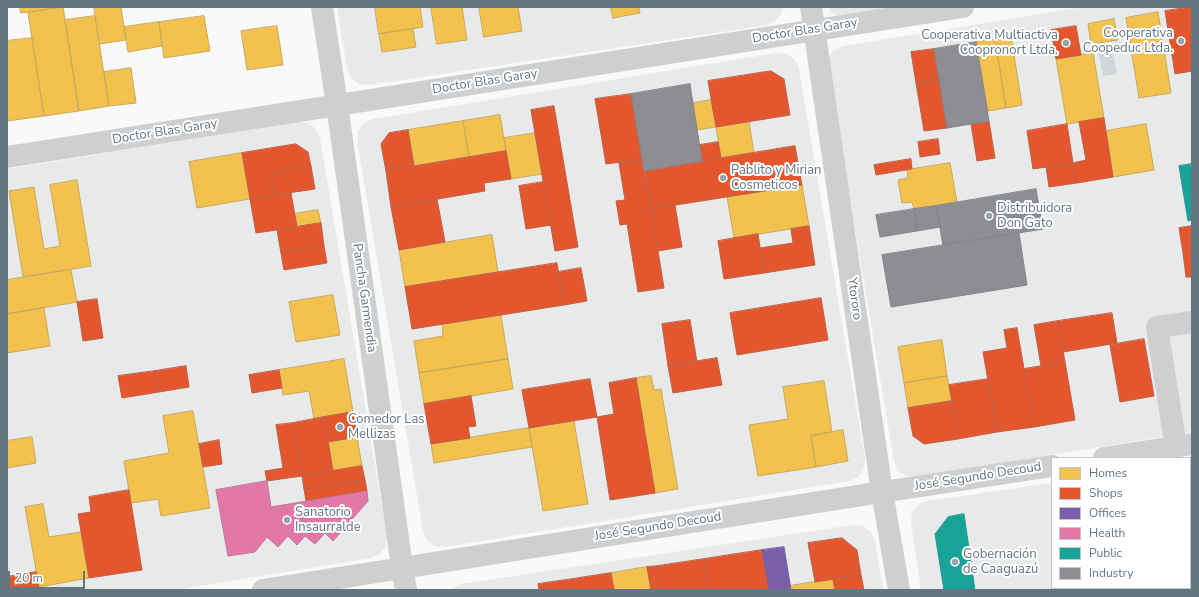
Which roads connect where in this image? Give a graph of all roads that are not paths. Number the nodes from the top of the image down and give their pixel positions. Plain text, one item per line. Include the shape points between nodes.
1 (322, 7) edge
2 (811, 7) edge
3 (963, 7) edge
4 (815, 30) junction
5 (337, 105) junction
6 (7, 156) edge
7 (1192, 322) edge
8 (1184, 446) edge
9 (1111, 457) edge
10 (1051, 466) edge
11 (882, 492) junction
12 (402, 568) junction
13 (264, 590) edge
14 (406, 590) edge
15 (899, 590) edge

1 - 5 street, Pancha Garmendia
2 - 4 street, Ytororo
3 - 4 street, Doctor Blas Garay
4 - 5 street, Doctor Blas Garay
4 - 11 street, Ytororo
5 - 6 street, Doctor Blas Garay
5 - 12 street, Pancha Garmendia
7 - 8 street via 1157,327
8 - 9 street
10 - 11 street, José Segundo Decoud
11 - 12 street, José Segundo Decoud
11 - 15 street, Ytororo
12 - 13 street, José Segundo Decoud
12 - 14 street, Pancha Garmendia

